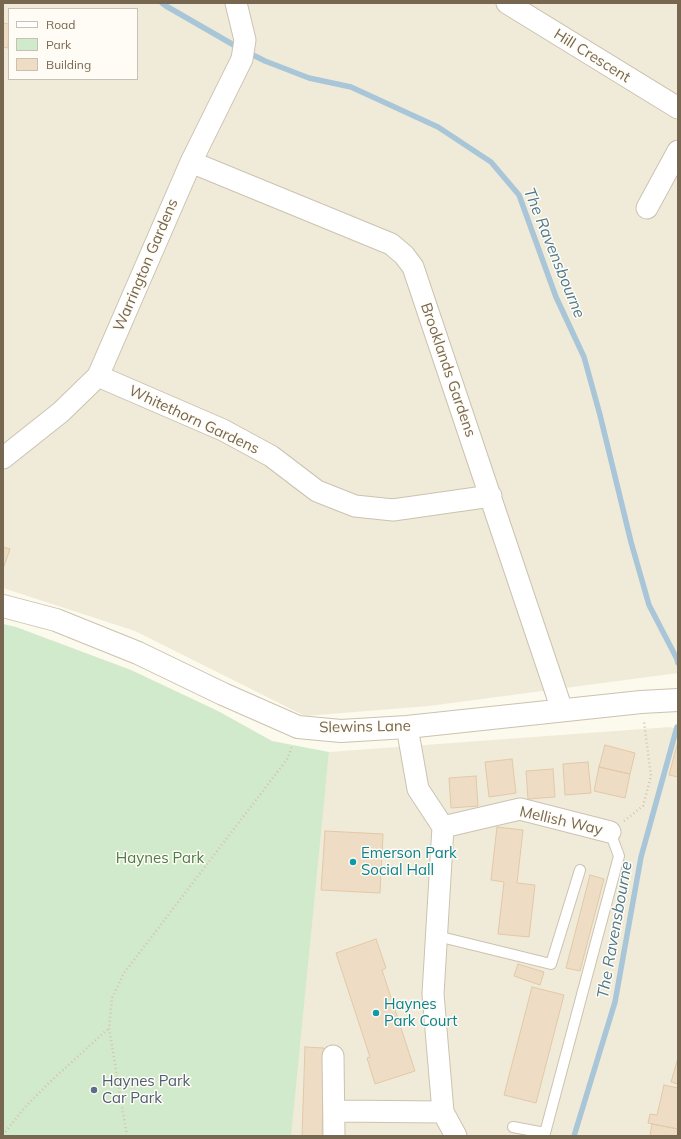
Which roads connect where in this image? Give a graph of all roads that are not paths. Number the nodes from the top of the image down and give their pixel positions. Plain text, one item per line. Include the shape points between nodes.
1 (236, 3) edge
2 (507, 3) edge
3 (678, 108) edge
4 (678, 151) edge
5 (191, 162) junction
6 (647, 208) dead end
7 (98, 376) junction
8 (3, 458) edge
9 (491, 496) junction
10 (3, 606) edge
11 (678, 700) edge
12 (562, 710) junction
13 (407, 727) junction
14 (443, 827) junction
15 (610, 832) joint
16 (580, 870) dead end
17 (437, 936) junction
18 (333, 1056) dead end
19 (334, 1111) junction
20 (443, 1112) junction
21 (513, 1127) dead end
22 (334, 1136) edge
23 (456, 1136) edge

1 - 5 street, Warrington Gardens via 244,50
2 - 3 street, Hill Crescent
4 - 6 street
5 - 7 street, Warrington Gardens
5 - 9 street, Brooklands Gardens via 391,244 404,255 413,267
7 - 8 street, Warrington Gardens via 61,412
7 - 9 street, Whitethorn Gardens via 223,430 271,456 317,491 355,506 393,510
9 - 12 street, Brooklands Gardens
10 - 13 street, Slewins Lane via 56,620 138,653 298,727 341,731
11 - 12 street, Slewins Lane
12 - 13 street, Slewins Lane
13 - 14 street via 418,789
14 - 15 street, Mellish Way via 520,809
14 - 17 street
15 - 21 lane via 620,856 545,1134
16 - 17 lane via 551,964
17 - 20 street via 433,994
18 - 19 street
19 - 20 street
19 - 22 street
20 - 23 street

